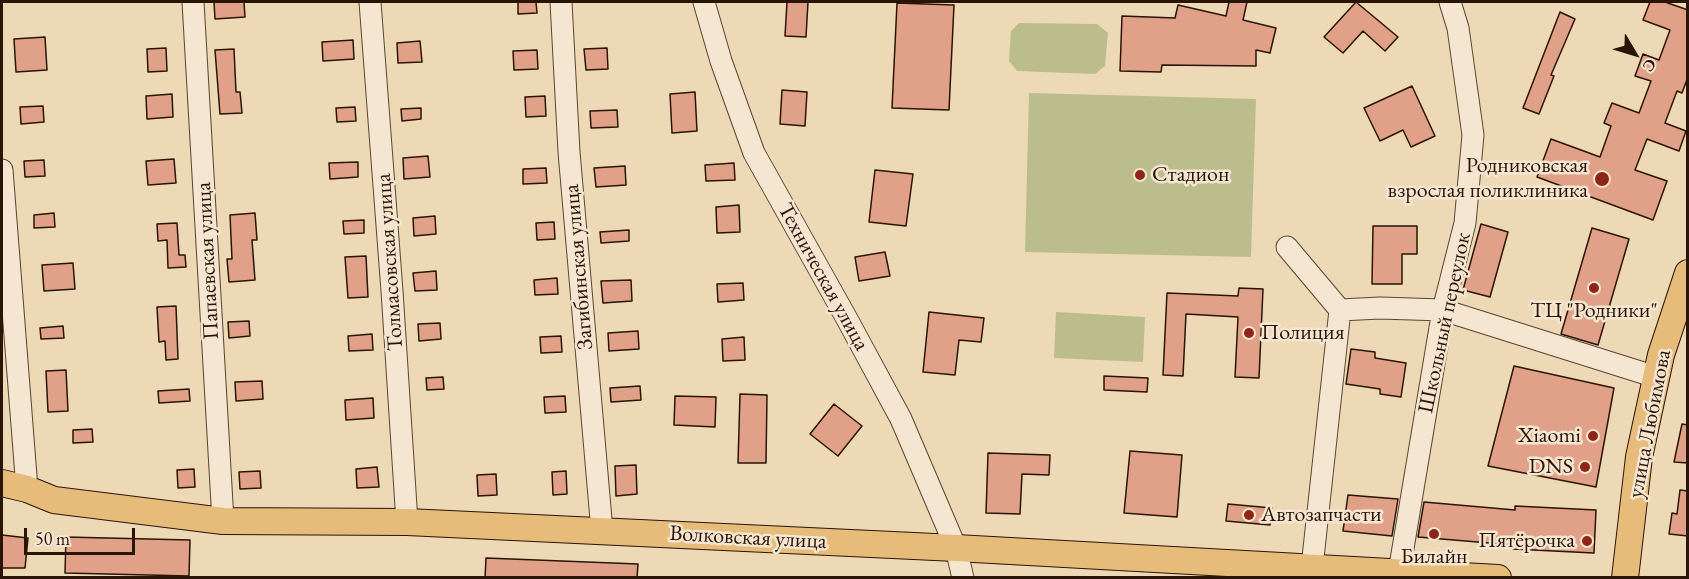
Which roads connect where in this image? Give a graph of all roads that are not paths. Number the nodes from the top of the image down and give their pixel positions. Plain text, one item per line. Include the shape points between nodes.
1 (193, 2) edge
2 (370, 2) edge
3 (561, 2) edge
4 (704, 2) edge
5 (1450, 2) edge
6 (2, 170) edge
7 (1287, 247) dead end
8 (1688, 273) edge
9 (1340, 310) junction
10 (1443, 310) junction
11 (1656, 377) junction
12 (2, 483) edge
13 (27, 489) junction
14 (223, 522) junction
15 (407, 522) junction
16 (602, 531) junction
17 (956, 548) junction
18 (1312, 567) junction
19 (1399, 572) junction
20 (963, 578) edge
21 (1498, 578) edge
22 (1625, 578) edge

1 - 14 street, Папаевская улица
2 - 15 street, Толмасовская улица
3 - 16 street, Загибинская улица via 569,152
4 - 17 street, Техническая улица via 754,153 901,419
5 - 10 street, Школьный переулок via 1458,28 1473,135 1465,223
6 - 13 street
7 - 9 street
8 - 11 main road, улица Любимова
9 - 10 street
9 - 18 street
10 - 11 street
10 - 19 street, Школьный переулок
11 - 22 main road, улица Любимова via 1639,457
12 - 13 main road, Волковская улица
13 - 14 main road, Волковская улица via 54,500
14 - 15 main road, Волковская улица
15 - 16 main road, Волковская улица
16 - 17 main road, Волковская улица
17 - 18 main road, Волковская улица
17 - 20 street, Техническая улица
18 - 19 main road, Волковская улица
19 - 21 main road, Волковская улица

